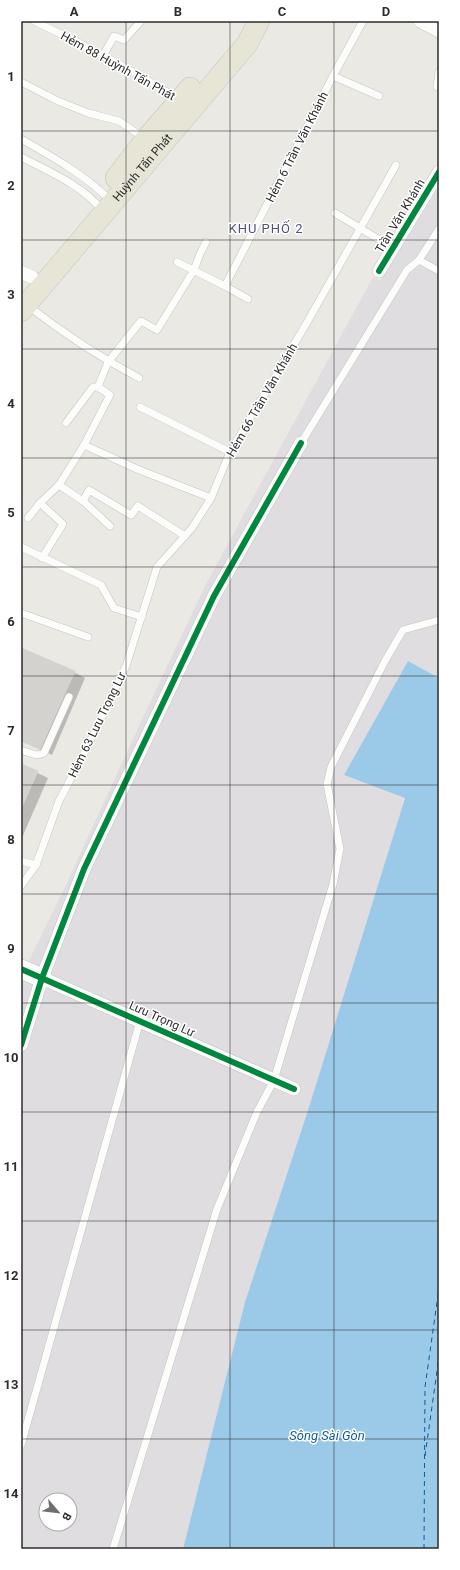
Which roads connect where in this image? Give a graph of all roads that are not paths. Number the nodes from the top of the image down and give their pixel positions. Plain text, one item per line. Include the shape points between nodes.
1 (34, 21) edge
2 (141, 21) edge
3 (254, 21) edge
4 (259, 21) edge
5 (363, 21) edge
6 (420, 21) edge
7 (438, 29) edge
8 (103, 56) junction
9 (439, 72) edge
10 (333, 76) junction
11 (21, 82) edge
12 (437, 87) dead end
13 (379, 96) dead end
14 (180, 100) junction
15 (146, 139) junction
16 (21, 140) edge
17 (21, 157) edge
18 (396, 165) dead end
19 (439, 172) edge
20 (104, 203) junction
21 (335, 213) dead end
22 (361, 228) junction
23 (439, 229) edge
24 (206, 242) dead end
25 (393, 248) junction
26 (419, 260) junction
27 (177, 262) dead end
28 (194, 270) junction
29 (379, 271) dead end
30 (439, 271) edge
31 (226, 286) junction
32 (24, 293) edge
33 (248, 299) dead end
34 (108, 362) junction
35 (139, 378) dead end
36 (98, 387) junction
37 (140, 407) dead end
38 (66, 423) dead end
39 (301, 443) joint
40 (84, 445) junction
41 (230, 452) junction
42 (59, 485) junction
43 (211, 498) junction
44 (83, 501) junction
45 (40, 504) junction
46 (28, 518) dead end
47 (110, 526) dead end
48 (185, 536) junction
49 (21, 547) edge
50 (42, 558) junction
51 (157, 567) joint
52 (21, 613) edge
53 (142, 617) junction
54 (439, 620) edge
55 (88, 637) dead end
56 (69, 697) dead end
57 (21, 750) edge
58 (21, 861) edge
59 (36, 865) junction
60 (21, 886) edge
61 (21, 969) edge
62 (42, 978) junction
63 (140, 1021) junction
64 (21, 1045) edge
65 (274, 1080) junction
66 (294, 1089) dead end
67 (21, 1445) edge
68 (113, 1549) edge

1 - 8 lane, Hẻm 88 Huỳnh Tấn Phát
2 - 8 lane via 124,40 114,36
3 - 14 main road, Huỳnh Tấn Phát via 236,34
4 - 20 main road, Huỳnh Tấn Phát via 247,44
5 - 10 lane, Hẻm 6 Trần Văn Khánh
6 - 7 street
8 - 14 lane, Hẻm 88 Huỳnh Tấn Phát
9 - 12 lane
10 - 13 lane
10 - 31 lane, Hẻm 6 Trần Văn Khánh
11 - 15 lane via 58,101 118,121
14 - 15 main road, Huỳnh Tấn Phát
15 - 20 main road, Huỳnh Tấn Phát
16 - 20 lane via 63,162
17 - 20 lane
18 - 22 lane, Hẻm 66 Trần Văn Khánh
19 - 25 street, Trần Văn Khánh
20 - 32 main road, Huỳnh Tấn Phát
20 - 32 main road, Huỳnh Tấn Phát
21 - 22 lane
22 - 25 lane
22 - 41 lane, Hẻm 66 Trần Văn Khánh
23 - 26 lane
24 - 28 lane
25 - 29 street, Trần Văn Khánh
26 - 30 lane
26 - 39 lane via 407,270
27 - 28 lane
28 - 31 lane
28 - 34 lane via 157,330 141,321
31 - 33 lane
32 - 34 lane via 64,334
34 - 35 lane
34 - 36 lane
36 - 38 lane via 92,387
36 - 40 lane via 110,395
37 - 41 lane
39 - 62 street via 214,596 84,869
40 - 42 lane
40 - 43 lane
41 - 43 lane, Hẻm 66 Trần Văn Khánh
42 - 44 lane
42 - 45 lane
43 - 48 lane, Hẻm 66 Trần Văn Khánh
44 - 47 lane
44 - 48 lane via 88,490 131,515 138,506
45 - 46 lane
45 - 50 lane via 63,524
48 - 51 lane, Hẻm 66 Trần Văn Khánh
49 - 50 lane
50 - 53 lane via 101,585 114,608
51 - 53 lane, Hẻm 63 Lưu Trọng Lư
52 - 55 lane
53 - 59 lane, Hẻm 63 Lưu Trọng Lư via 126,666 60,801
54 - 65 lane via 403,630 331,767 327,784 340,849 339,856 333,884
56 - 57 lane via 44,752 33,755
58 - 59 lane
59 - 60 lane, Hẻm 63 Lưu Trọng Lư
61 - 62 street, Lưu Trọng Lư
62 - 63 street, Lưu Trọng Lư
62 - 64 street
63 - 65 street, Lưu Trọng Lư
63 - 67 lane
65 - 66 street, Lưu Trọng Lư
65 - 68 lane via 257,1112 217,1209

